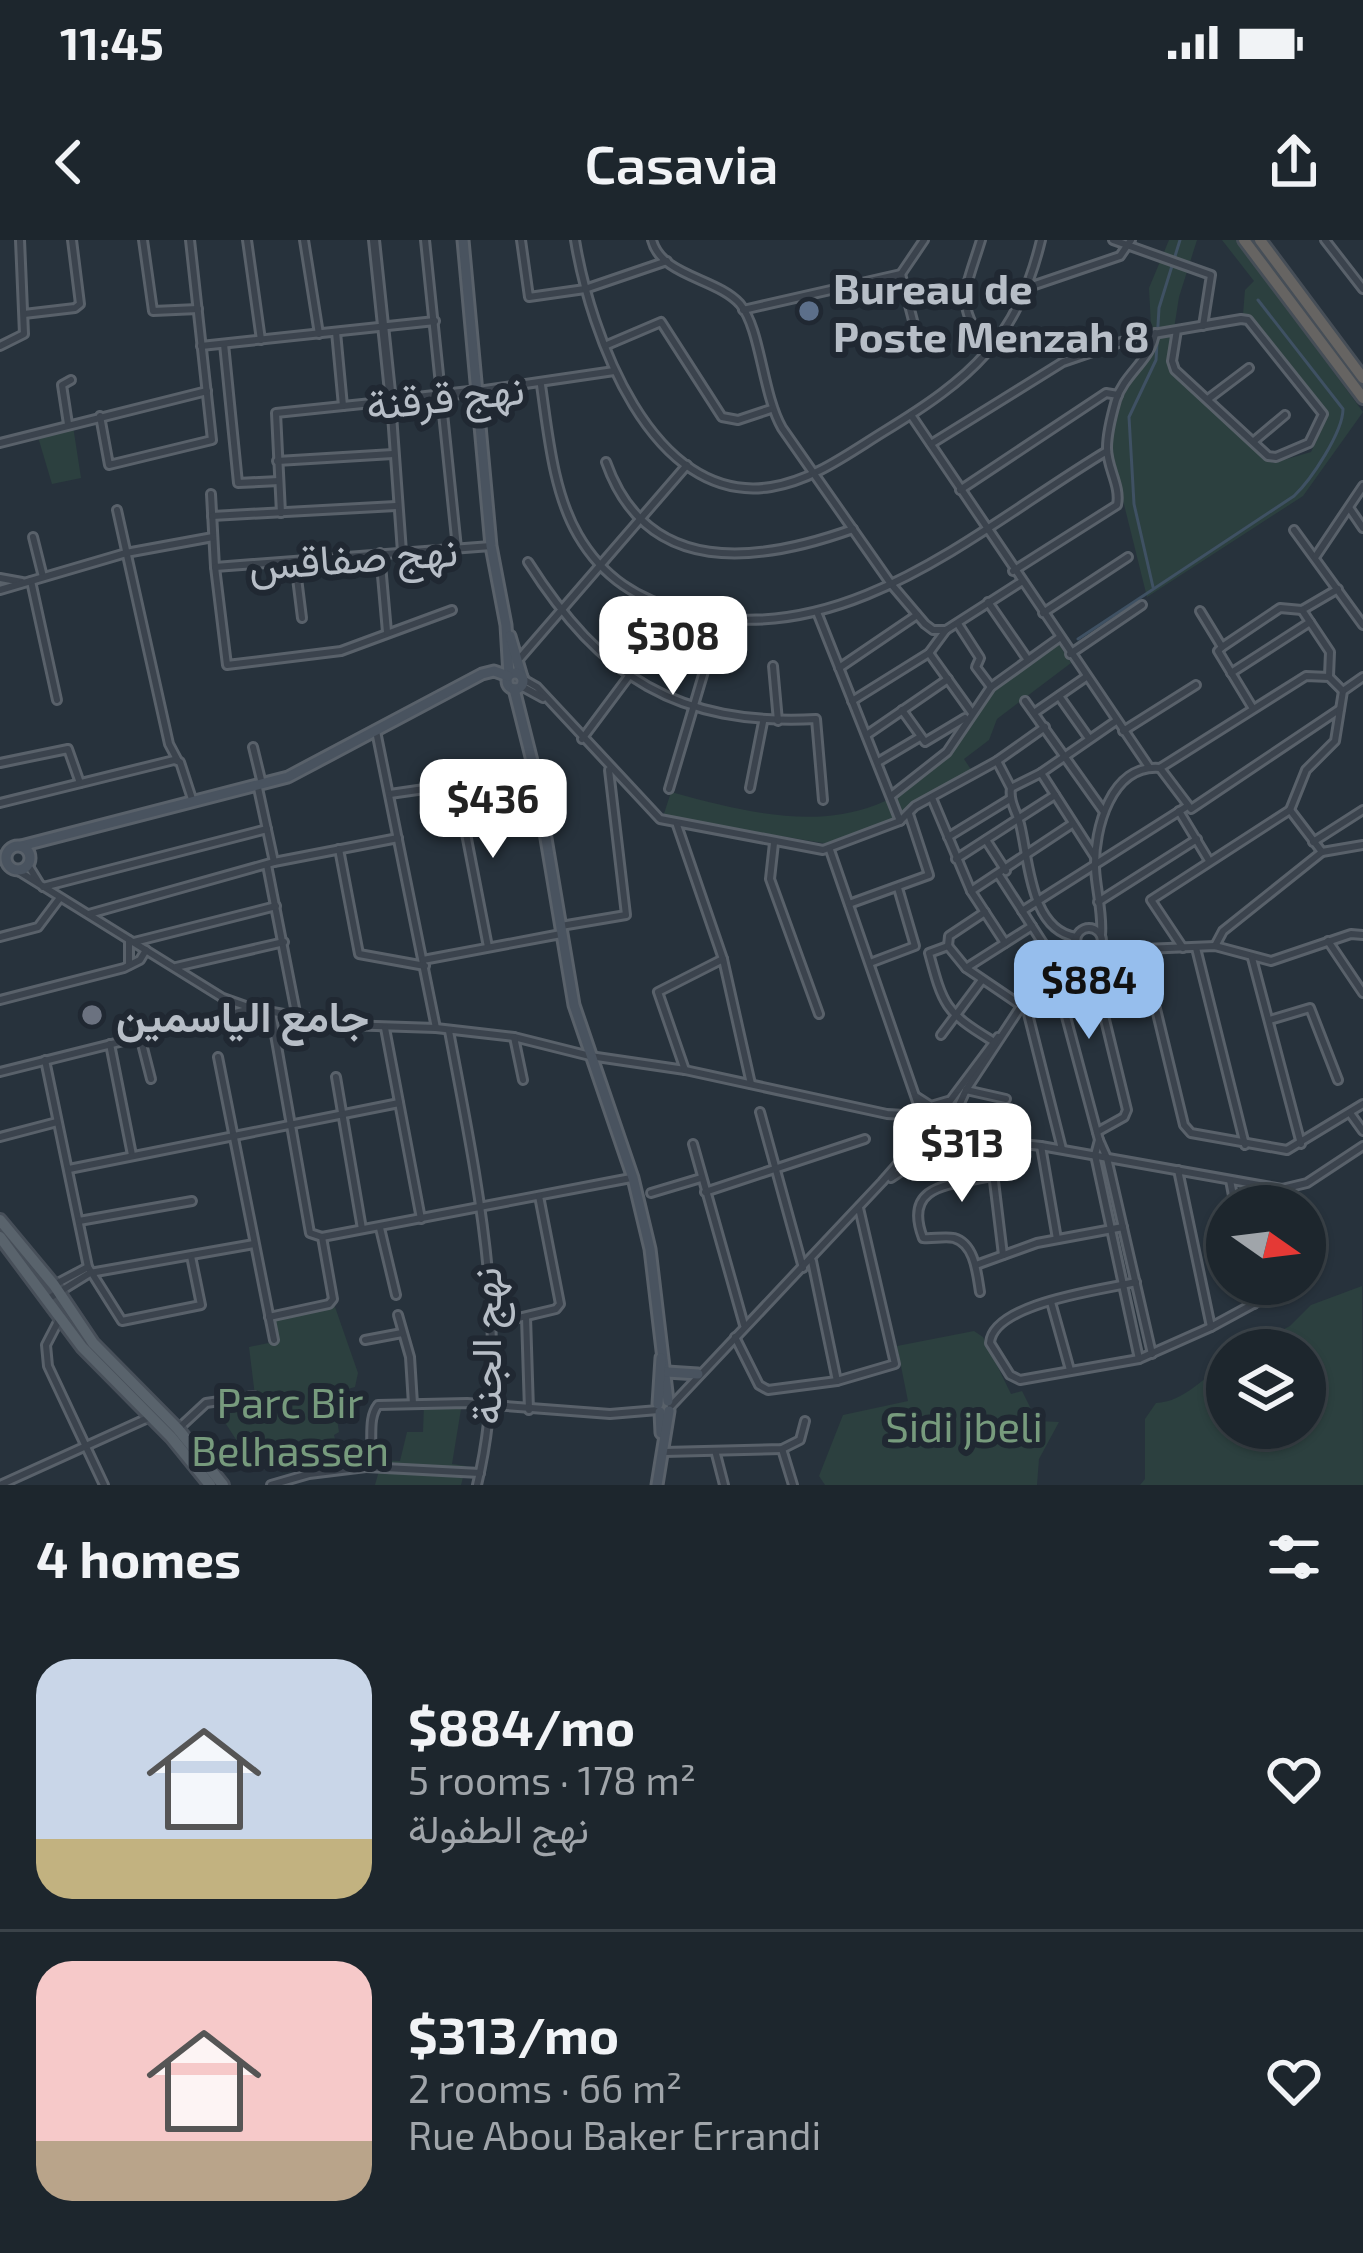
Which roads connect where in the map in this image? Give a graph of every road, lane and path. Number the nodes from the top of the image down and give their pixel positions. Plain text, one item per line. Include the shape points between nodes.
1 (20, 240) edge
2 (72, 240) edge
3 (143, 240) edge
4 (190, 240) edge
5 (248, 240) edge
6 (304, 240) edge
7 (374, 240) edge
8 (425, 240) edge
9 (463, 240) edge
10 (521, 240) edge
11 (575, 240) edge
12 (652, 240) edge
13 (923, 240) edge
14 (981, 240) edge
15 (1041, 240) edge
16 (1113, 240) edge
17 (1244, 240) edge
18 (1259, 240) edge
19 (1325, 240) edge
20 (1345, 240) edge
21 (1130, 243) edge
22 (1333, 249) junction
23 (667, 261) junction
24 (901, 274) junction
25 (1029, 287) junction
26 (585, 289) junction
27 (1363, 290) edge
28 (198, 310) junction
29 (743, 310) junction
30 (24, 314) junction
31 (435, 321) junction
32 (1203, 326) junction
33 (386, 327) junction
34 (1177, 330) junction
35 (336, 332) junction
36 (319, 334) junction
37 (1155, 334) junction
38 (261, 340) junction
39 (224, 343) junction
40 (919, 344) dead end
41 (605, 345) junction
42 (0, 346) edge
43 (201, 346) junction
44 (988, 352) junction
45 (1249, 368) dead end
46 (614, 371) junction
47 (1363, 378) edge
48 (71, 380) dead end
49 (541, 385) junction
50 (207, 391) junction
51 (478, 391) junction
52 (442, 394) junction
53 (1118, 395) junction
54 (1363, 398) edge
55 (1208, 400) junction
56 (391, 401) junction
57 (343, 406) junction
58 (771, 409) junction
59 (911, 415) junction
60 (1285, 415) dead end
61 (100, 416) junction
62 (68, 424) junction
63 (1253, 441) junction
64 (0, 443) edge
65 (931, 444) junction
66 (1107, 451) junction
67 (393, 454) junction
68 (277, 461) junction
69 (606, 462) dead end
70 (687, 464) junction
71 (815, 473) junction
72 (279, 481) junction
73 (1362, 488) edge
74 (960, 490) junction
75 (212, 494) dead end
76 (396, 506) junction
77 (1350, 509) junction
78 (118, 510) dead end
79 (281, 513) junction
80 (212, 516) junction
81 (639, 520) junction
82 (854, 529) junction
83 (1363, 529) edge
84 (987, 530) junction
85 (1294, 530) dead end
86 (34, 536) dead end
87 (213, 537) junction
88 (491, 546) junction
89 (457, 548) junction
90 (402, 552) junction
91 (126, 553) junction
92 (380, 554) junction
93 (1316, 556) junction
94 (1128, 557) dead end
95 (295, 560) junction
96 (528, 562) dead end
97 (215, 567) junction
98 (601, 568) junction
99 (1013, 571) junction
100 (43, 577) junction
101 (0, 578) edge
102 (1022, 581) junction
103 (29, 582) junction
104 (891, 584) junction
105 (1338, 589) junction
106 (0, 590) edge
107 (988, 602) junction
108 (1142, 605) dead end
109 (452, 610) dead end
110 (1302, 610) junction
111 (1200, 611) dead end
112 (560, 612) junction
113 (818, 612) junction
114 (1043, 613) junction
115 (917, 615) junction
116 (302, 618) dead end
117 (719, 621) junction
118 (1310, 622) junction
119 (958, 624) junction
120 (1363, 625) edge
121 (506, 626) junction
122 (946, 630) junction
123 (387, 632) junction
124 (1059, 638) junction
125 (508, 646) junction
126 (1222, 647) junction
127 (929, 653) junction
128 (1070, 654) junction
129 (520, 658) junction
130 (1028, 660) junction
131 (772, 666) dead end
132 (839, 668) junction
133 (494, 671) junction
134 (1232, 673) junction
135 (629, 676) junction
136 (1329, 676) junction
137 (478, 677) junction
138 (1086, 677) junction
139 (1363, 677) edge
140 (947, 680) junction
141 (516, 681) junction
142 (1196, 685) dead end
143 (991, 687) junction
144 (1342, 691) junction
145 (1059, 696) junction
146 (57, 700) dead end
147 (852, 700) junction
148 (1025, 701) dead end
149 (693, 706) junction
150 (1252, 707) junction
151 (1340, 709) junction
152 (902, 710) junction
153 (1034, 712) junction
154 (970, 714) junction
155 (778, 721) junction
156 (1116, 721) junction
157 (763, 722) junction
158 (1045, 727) junction
159 (376, 731) junction
160 (1123, 731) junction
161 (868, 734) junction
162 (920, 736) junction
163 (1089, 738) junction
164 (582, 740) junction
165 (169, 744) junction
166 (253, 747) dead end
167 (1064, 755) junction
168 (997, 760) junction
169 (168, 761) junction
170 (178, 761) junction
171 (878, 762) junction
172 (0, 763) edge
173 (608, 767) junction
174 (1149, 767) junction
175 (1160, 768) junction
176 (535, 773) junction
177 (1041, 773) junction
178 (456, 782) junction
179 (80, 783) junction
180 (260, 787) junction
181 (750, 788) dead end
182 (1011, 788) junction
183 (669, 789) dead end
184 (389, 794) junction
185 (1055, 795) junction
186 (891, 796) junction
187 (932, 798) junction
188 (1010, 799) junction
189 (823, 800) dead end
190 (194, 802) junction
191 (0, 803) edge
192 (1183, 808) junction
193 (1290, 810) junction
194 (1363, 810) edge
195 (1104, 812) junction
196 (909, 814) junction
197 (1018, 817) junction
198 (900, 821) junction
199 (1072, 824) junction
200 (677, 825) junction
201 (267, 830) junction
202 (948, 837) junction
203 (398, 838) junction
204 (1197, 838) junction
205 (986, 839) junction
206 (43, 840) junction
207 (1313, 842) junction
208 (774, 843) junction
209 (1363, 845) edge
210 (11, 848) edge
211 (339, 849) junction
212 (830, 850) junction
213 (1322, 852) junction
214 (1027, 854) junction
215 (956, 860) junction
216 (1209, 860) junction
217 (29, 861) junction
218 (1095, 861) junction
219 (271, 864) junction
220 (8, 865) edge
221 (1003, 873) junction
222 (41, 885) junction
223 (898, 888) junction
224 (971, 891) junction
225 (60, 898) junction
226 (1037, 903) junction
227 (849, 904) junction
228 (276, 906) junction
229 (1099, 907) junction
230 (1022, 911) junction
231 (985, 912) junction
232 (89, 914) junction
233 (1032, 926) junction
234 (1083, 929) junction
235 (562, 930) junction
236 (1363, 934) edge
237 (1101, 935) junction
238 (0, 937) edge
239 (1076, 938) junction
240 (131, 941) junction
241 (1328, 941) junction
242 (284, 942) junction
243 (1005, 943) junction
244 (948, 946) junction
245 (1215, 946) junction
246 (488, 947) junction
247 (1196, 948) junction
248 (144, 949) junction
249 (1183, 949) junction
250 (1142, 951) junction
251 (1091, 953) junction
252 (1252, 958) junction
253 (723, 959) junction
254 (165, 963) junction
255 (424, 963) junction
256 (869, 964) junction
257 (129, 965) junction
258 (1057, 965) junction
259 (175, 967) junction
260 (966, 968) junction
261 (982, 980) junction
262 (1057, 983) dead end
263 (1363, 993) edge
264 (0, 1000) edge
265 (1022, 1001) junction
266 (251, 1008) junction
267 (271, 1012) junction
268 (819, 1014) dead end
269 (953, 1016) junction
270 (297, 1018) junction
271 (1270, 1020) junction
272 (384, 1027) junction
273 (436, 1028) junction
274 (449, 1029) junction
275 (941, 1035) dead end
276 (140, 1036) junction
277 (514, 1037) junction
278 (995, 1041) junction
279 (110, 1044) junction
280 (590, 1056) junction
281 (218, 1058) dead end
282 (45, 1060) junction
283 (686, 1070) junction
284 (0, 1072) edge
285 (336, 1077) dead end
286 (151, 1079) dead end
287 (523, 1080) dead end
288 (1338, 1080) dead end
289 (751, 1084) junction
290 (965, 1090) junction
291 (913, 1093) junction
292 (952, 1100) junction
293 (1006, 1100) dead end
294 (399, 1103) junction
295 (1363, 1104) edge
296 (760, 1112) dead end
297 (953, 1113) junction
298 (1350, 1113) junction
299 (344, 1114) junction
300 (922, 1118) junction
301 (57, 1122) junction
302 (289, 1125) junction
303 (929, 1129) junction
304 (1363, 1131) edge
305 (949, 1132) junction
306 (233, 1136) junction
307 (1098, 1136) junction
308 (0, 1137) edge
309 (865, 1138) dead end
310 (974, 1138) junction
311 (988, 1140) junction
312 (693, 1144) dead end
313 (1301, 1144) junction
314 (941, 1145) junction
315 (1245, 1145) junction
316 (1041, 1146) junction
317 (1363, 1146) edge
318 (1062, 1149) junction
319 (1095, 1155) junction
320 (132, 1156) junction
321 (1107, 1157) junction
322 (774, 1168) junction
323 (69, 1169) junction
324 (1178, 1170) junction
325 (993, 1176) junction
326 (634, 1178) junction
327 (701, 1178) junction
328 (1230, 1180) junction
329 (883, 1183) junction
330 (1231, 1185) edge
331 (1261, 1185) edge
332 (1303, 1185) edge
333 (705, 1192) junction
334 (651, 1193) dead end
335 (539, 1196) junction
336 (192, 1201) dead end
337 (482, 1207) junction
338 (859, 1208) junction
339 (421, 1219) junction
340 (0, 1220) edge
341 (79, 1220) junction
342 (1123, 1227) junction
343 (380, 1228) junction
344 (1111, 1228) junction
345 (362, 1229) junction
346 (0, 1237) edge
347 (322, 1237) junction
348 (1057, 1239) junction
349 (254, 1244) junction
350 (1003, 1255) junction
351 (191, 1256) junction
352 (812, 1259) junction
353 (976, 1265) junction
354 (803, 1268) junction
355 (89, 1270) junction
356 (1136, 1282) junction
357 (1122, 1285) junction
358 (50, 1292) junction
359 (980, 1292) dead end
360 (395, 1294) dead end
361 (1051, 1302) junction
362 (1252, 1305) edge
363 (398, 1315) dead end
364 (268, 1317) junction
365 (60, 1318) junction
366 (526, 1318) junction
367 (489, 1325) junction
368 (745, 1327) junction
369 (1211, 1327) junction
370 (403, 1332) junction
371 (735, 1337) junction
372 (274, 1340) dead end
373 (364, 1340) dead end
374 (663, 1341) junction
375 (1152, 1354) junction
376 (1139, 1359) junction
377 (1070, 1370) junction
378 (667, 1372) junction
379 (698, 1374) junction
380 (837, 1381) junction
381 (254, 1396) dead end
382 (413, 1404) junction
383 (490, 1406) junction
384 (664, 1407) junction
385 (529, 1410) junction
386 (150, 1416) junction
387 (805, 1420) dead end
388 (178, 1429) junction
389 (87, 1447) junction
390 (782, 1449) junction
391 (716, 1453) junction
392 (660, 1454) junction
393 (366, 1467) junction
394 (480, 1473) junction
395 (221, 1484) edge
396 (0, 1485) edge
397 (104, 1485) edge
398 (210, 1485) edge
399 (271, 1485) edge
400 (477, 1485) edge
401 (657, 1485) edge
402 (724, 1485) edge
403 (793, 1485) edge

1 - 30 street
2 - 30 street via 80,304
3 - 28 street via 153,310
4 - 28 street
5 - 38 street
6 - 36 street
7 - 33 street
8 - 31 street
9 - 51 main road
10 - 26 street via 529,297
11 - 26 street
12 - 23 street
13 - 24 street
14 - 44 street via 963,308
15 - 25 street
16 - 21 street
17 - 54 highway
18 - 47 highway
19 - 22 street
20 - 22 street
21 - 25 street via 1120,256
21 - 32 street via 1211,275
22 - 27 street
23 - 26 street
23 - 29 street
24 - 29 street
24 - 40 street
25 - 44 street
26 - 41 street
28 - 43 street
29 - 58 street
30 - 42 street via 22,338
31 - 33 street
31 - 52 street
32 - 34 street
32 - 63 street via 1248,320 1323,414 1306,446 1271,457
33 - 35 street
33 - 56 street
34 - 37 street
34 - 55 street via 1172,365
35 - 36 street
35 - 57 street
36 - 38 street
37 - 53 street
37 - 65 street via 1063,362
38 - 39 street
39 - 43 street
39 - 72 street via 238,484
41 - 46 street
41 - 58 street via 657,322 725,419
43 - 50 street
44 - 59 street
45 - 55 street
46 - 49 street, نهج قرقنة
46 - 70 street
48 - 62 street via 62,385
49 - 51 street, نهج قرقنة
49 - 98 street via 566,506
50 - 61 street
50 - 61 street via 212,440 109,465
51 - 52 street, نهج قرقنة
51 - 88 main road
52 - 56 street, نهج قرقنة
52 - 89 street
53 - 66 street
53 - 74 street via 1106,393
55 - 63 street
56 - 57 street, نهج قرقنة
56 - 67 street
57 - 68 street, نهج قرقنة via 276,413
58 - 71 street
59 - 65 street
59 - 71 street
60 - 63 street
61 - 62 street
62 - 64 street
65 - 74 street
66 - 84 street
66 - 99 street via 1118,505
67 - 68 street
67 - 76 street
68 - 72 street
69 - 81 street
70 - 71 street via 747,489
70 - 81 street
71 - 82 street
72 - 79 street
73 - 77 street
74 - 84 street
75 - 80 street
76 - 79 street
76 - 90 street
77 - 83 street
77 - 93 street
78 - 91 street
79 - 80 street
80 - 87 street
81 - 82 street via 692,547 742,556
81 - 98 street
82 - 104 street
84 - 99 street
84 - 104 street
85 - 93 street
86 - 100 street
87 - 91 street
87 - 97 street
88 - 89 street, نهج صفاقس
88 - 121 main road
89 - 90 street, نهج صفاقس
90 - 92 street, نهج صفاقس
91 - 100 street
91 - 165 street
92 - 95 street, نهج صفاقس
92 - 123 street
93 - 105 street
94 - 114 street
95 - 97 street, نهج صفاقس
95 - 116 street
96 - 112 street
97 - 123 street via 224,663 331,653
98 - 112 street
98 - 117 street via 644,600
99 - 102 street
100 - 103 street
101 - 103 street
102 - 107 street
102 - 114 street
103 - 106 street
103 - 146 street
104 - 113 street
104 - 115 street
105 - 110 street
105 - 120 street
107 - 119 street
107 - 130 street
108 - 128 street
109 - 123 street
110 - 118 street
110 - 126 street via 1280,608
111 - 126 street
112 - 129 street
112 - 135 street
113 - 117 street
113 - 132 street
114 - 124 street
115 - 122 street
115 - 132 street
117 - 149 street
118 - 134 street
118 - 136 street via 1330,652
119 - 122 street
119 - 143 street
121 - 125 main road
121 - 129 main road
122 - 127 street
124 - 128 street
124 - 130 street
125 - 133 main road
125 - 141 main road
126 - 134 street
127 - 140 street
127 - 147 street
128 - 138 street
129 - 141 main road
130 - 143 street
131 - 155 street
132 - 147 street
133 - 137 main road
133 - 141 main road
134 - 150 street
135 - 149 street
135 - 164 street
136 - 144 street
136 - 150 street via 1306,676
137 - 141 main road
137 - 159 main road
138 - 145 street
138 - 156 street
139 - 144 street
140 - 152 street
140 - 154 street
141 - 164 street via 547,699
141 - 176 main road
142 - 160 street
143 - 154 street
144 - 151 street
145 - 153 street
145 - 163 street
147 - 161 street
148 - 153 street
149 - 157 street
149 - 183 street
150 - 175 street
151 - 192 street
151 - 193 street via 1335,741 1306,770
152 - 161 street
152 - 162 street
153 - 158 street
154 - 162 street via 927,741
154 - 186 street via 947,752
155 - 157 street
155 - 189 street via 816,719
156 - 160 street
156 - 163 street
157 - 181 street
158 - 167 street
158 - 168 street
159 - 180 main road
159 - 184 street
160 - 174 street
161 - 171 street
162 - 171 street
163 - 167 street
164 - 173 street
165 - 169 street
165 - 170 street
166 - 180 street
167 - 177 street
167 - 195 street
168 - 182 street
168 - 187 street
169 - 170 street
169 - 179 street
170 - 190 street
171 - 186 street
172 - 179 street via 68,748
173 - 200 street via 653,814
173 - 235 street via 626,915
174 - 175 street
174 - 195 street via 1125,779
175 - 192 street
176 - 178 street
176 - 235 main road
177 - 182 street
177 - 185 street
178 - 184 street
178 - 246 street
179 - 191 street
180 - 190 main road
180 - 201 street
182 - 188 street
184 - 203 street
185 - 197 street
185 - 199 street
186 - 198 street
187 - 196 street
187 - 202 street
188 - 197 street
188 - 202 street
190 - 206 main road
192 - 204 street
192 - 218 street
193 - 207 street
193 - 216 street
194 - 207 street
195 - 218 street
196 - 198 street
196 - 223 street via 930,872
197 - 205 street
197 - 214 street
198 - 212 street
199 - 214 street
199 - 218 street
200 - 208 street
200 - 253 street
201 - 219 street
201 - 222 street
202 - 215 street
203 - 211 street
203 - 255 street
204 - 216 street
204 - 229 street
205 - 215 street
205 - 221 street
206 - 210 main road
206 - 217 main road
207 - 213 street
208 - 212 street
208 - 268 street via 770,879
209 - 213 street
210 - 217 main road
210 - 220 main road
211 - 219 street
211 - 255 street via 359,954
212 - 227 street
213 - 245 street
214 - 221 street
214 - 226 street
215 - 224 street
216 - 249 street via 1150,901
217 - 220 main road
217 - 222 street
218 - 226 street
218 - 229 street
219 - 228 street
219 - 232 street
220 - 222 street
221 - 224 street
221 - 230 street
222 - 225 street
223 - 227 street
223 - 256 street via 915,946
224 - 231 street
225 - 232 street
225 - 238 street via 38,927
226 - 230 street
226 - 239 street
227 - 256 street
228 - 240 street
228 - 242 street
229 - 234 street
229 - 237 street
230 - 233 street
231 - 243 street
231 - 244 street via 949,936
232 - 240 street
233 - 243 street
233 - 258 street
234 - 237 street
234 - 239 street
235 - 246 street
235 - 280 main road
236 - 241 street
237 - 251 street
239 - 251 street
239 - 258 street
240 - 248 street
240 - 257 street
241 - 252 street via 1275,961
241 - 263 street
242 - 259 street
242 - 270 street
243 - 260 street
244 - 260 street
244 - 269 street via 928,953
245 - 247 street
245 - 252 street
246 - 255 street
247 - 249 street
247 - 315 street
248 - 254 street
248 - 257 street
249 - 250 street
250 - 251 street
250 - 315 street via 1184,1125 1194,1135
251 - 258 street
251 - 307 street via 1127,1110
252 - 271 street
253 - 283 street via 658,992
253 - 289 street
254 - 257 street
254 - 259 street
255 - 273 street
256 - 291 street
257 - 264 street
258 - 265 street
259 - 266 street
260 - 261 street
261 - 265 street
261 - 269 street
262 - 307 street
265 - 278 street
265 - 318 street
266 - 267 street
266 - 276 street
267 - 270 street
267 - 302 street
269 - 275 street
269 - 278 street
270 - 272 street
271 - 288 street via 1310,1008
271 - 313 street
272 - 273 street
272 - 294 street
273 - 274 street
274 - 277 street
274 - 337 street, نهج الجنة
276 - 279 street
276 - 286 street
277 - 280 street
277 - 287 street
278 - 290 street
278 - 292 street
279 - 282 street
279 - 320 street
280 - 283 street
280 - 326 main road
281 - 306 street
282 - 284 street
282 - 301 street
283 - 289 street
285 - 299 street
289 - 300 street
290 - 293 street
290 - 297 street
291 - 292 street via 932,1106
291 - 300 street
292 - 303 street
294 - 299 street
294 - 339 street
295 - 298 street
296 - 322 street
297 - 305 street
297 - 310 street
298 - 304 street
298 - 313 street
299 - 302 street
299 - 345 street
300 - 303 street
301 - 308 street
301 - 323 street
302 - 306 street
302 - 347 street via 310,1233
303 - 305 street
303 - 314 street
303 - 329 street
305 - 310 street
305 - 314 street
306 - 320 street
306 - 349 street
307 - 319 street
307 - 321 street
309 - 322 street
310 - 311 street
310 - 314 street
311 - 316 street
311 - 325 street
312 - 327 street
313 - 315 street via 1280,1151
314 - 329 street
316 - 318 street
316 - 348 street
317 - 332 street
318 - 319 street
319 - 321 street
319 - 344 street
320 - 323 street
321 - 324 street
321 - 342 street
322 - 333 street
322 - 354 street
323 - 341 street
324 - 328 street
324 - 369 street
325 - 350 street
325 - 353 street via 935,1190 916,1205 923,1238 959,1240
326 - 335 street
326 - 374 main road
327 - 333 street
327 - 334 street
328 - 330 street
328 - 331 street
329 - 338 street
333 - 368 street
335 - 337 street
335 - 366 street via 561,1298 556,1309
336 - 341 street
337 - 339 street
337 - 367 street, نهج الجنة
338 - 352 street
338 - 380 street via 896,1356 891,1367
339 - 343 street
340 - 358 main road
341 - 355 street
342 - 344 street
342 - 356 street
343 - 345 street
343 - 360 street
344 - 348 street
344 - 357 street
345 - 347 street
346 - 358 main road
347 - 364 street via 332,1303
348 - 350 street
349 - 351 street
349 - 364 street
350 - 353 street
351 - 355 street
351 - 355 street via 201,1305 126,1322
352 - 354 street
352 - 380 street
353 - 359 street
354 - 368 street
355 - 358 street
356 - 357 street
356 - 375 street
357 - 361 street
357 - 376 street
358 - 365 main road
358 - 388 main road
361 - 377 street
361 - 377 street via 1010,1315 989,1341 1015,1379
362 - 369 street
363 - 370 street
364 - 372 street
365 - 386 main road
365 - 389 street via 46,1359
366 - 367 street
366 - 385 street
367 - 383 street, نهج الجنة
368 - 371 street
369 - 375 street
370 - 373 street
370 - 382 street
371 - 379 street
371 - 380 street via 763,1388
374 - 378 main road
374 - 384 main road
375 - 376 street
376 - 377 street
378 - 379 main road
378 - 384 main road
379 - 384 street
381 - 388 street via 206,1403
382 - 383 street
382 - 393 street via 374,1409
383 - 385 street
383 - 394 street, نهج الجنة
384 - 385 street
384 - 392 main road
386 - 389 street
386 - 398 main road
387 - 390 street via 800,1440
388 - 395 main road
389 - 396 street
389 - 397 street
390 - 391 street
390 - 403 street
391 - 392 street
391 - 402 street
392 - 401 main road
393 - 394 street
393 - 399 street
394 - 400 street, نهج الجنة

